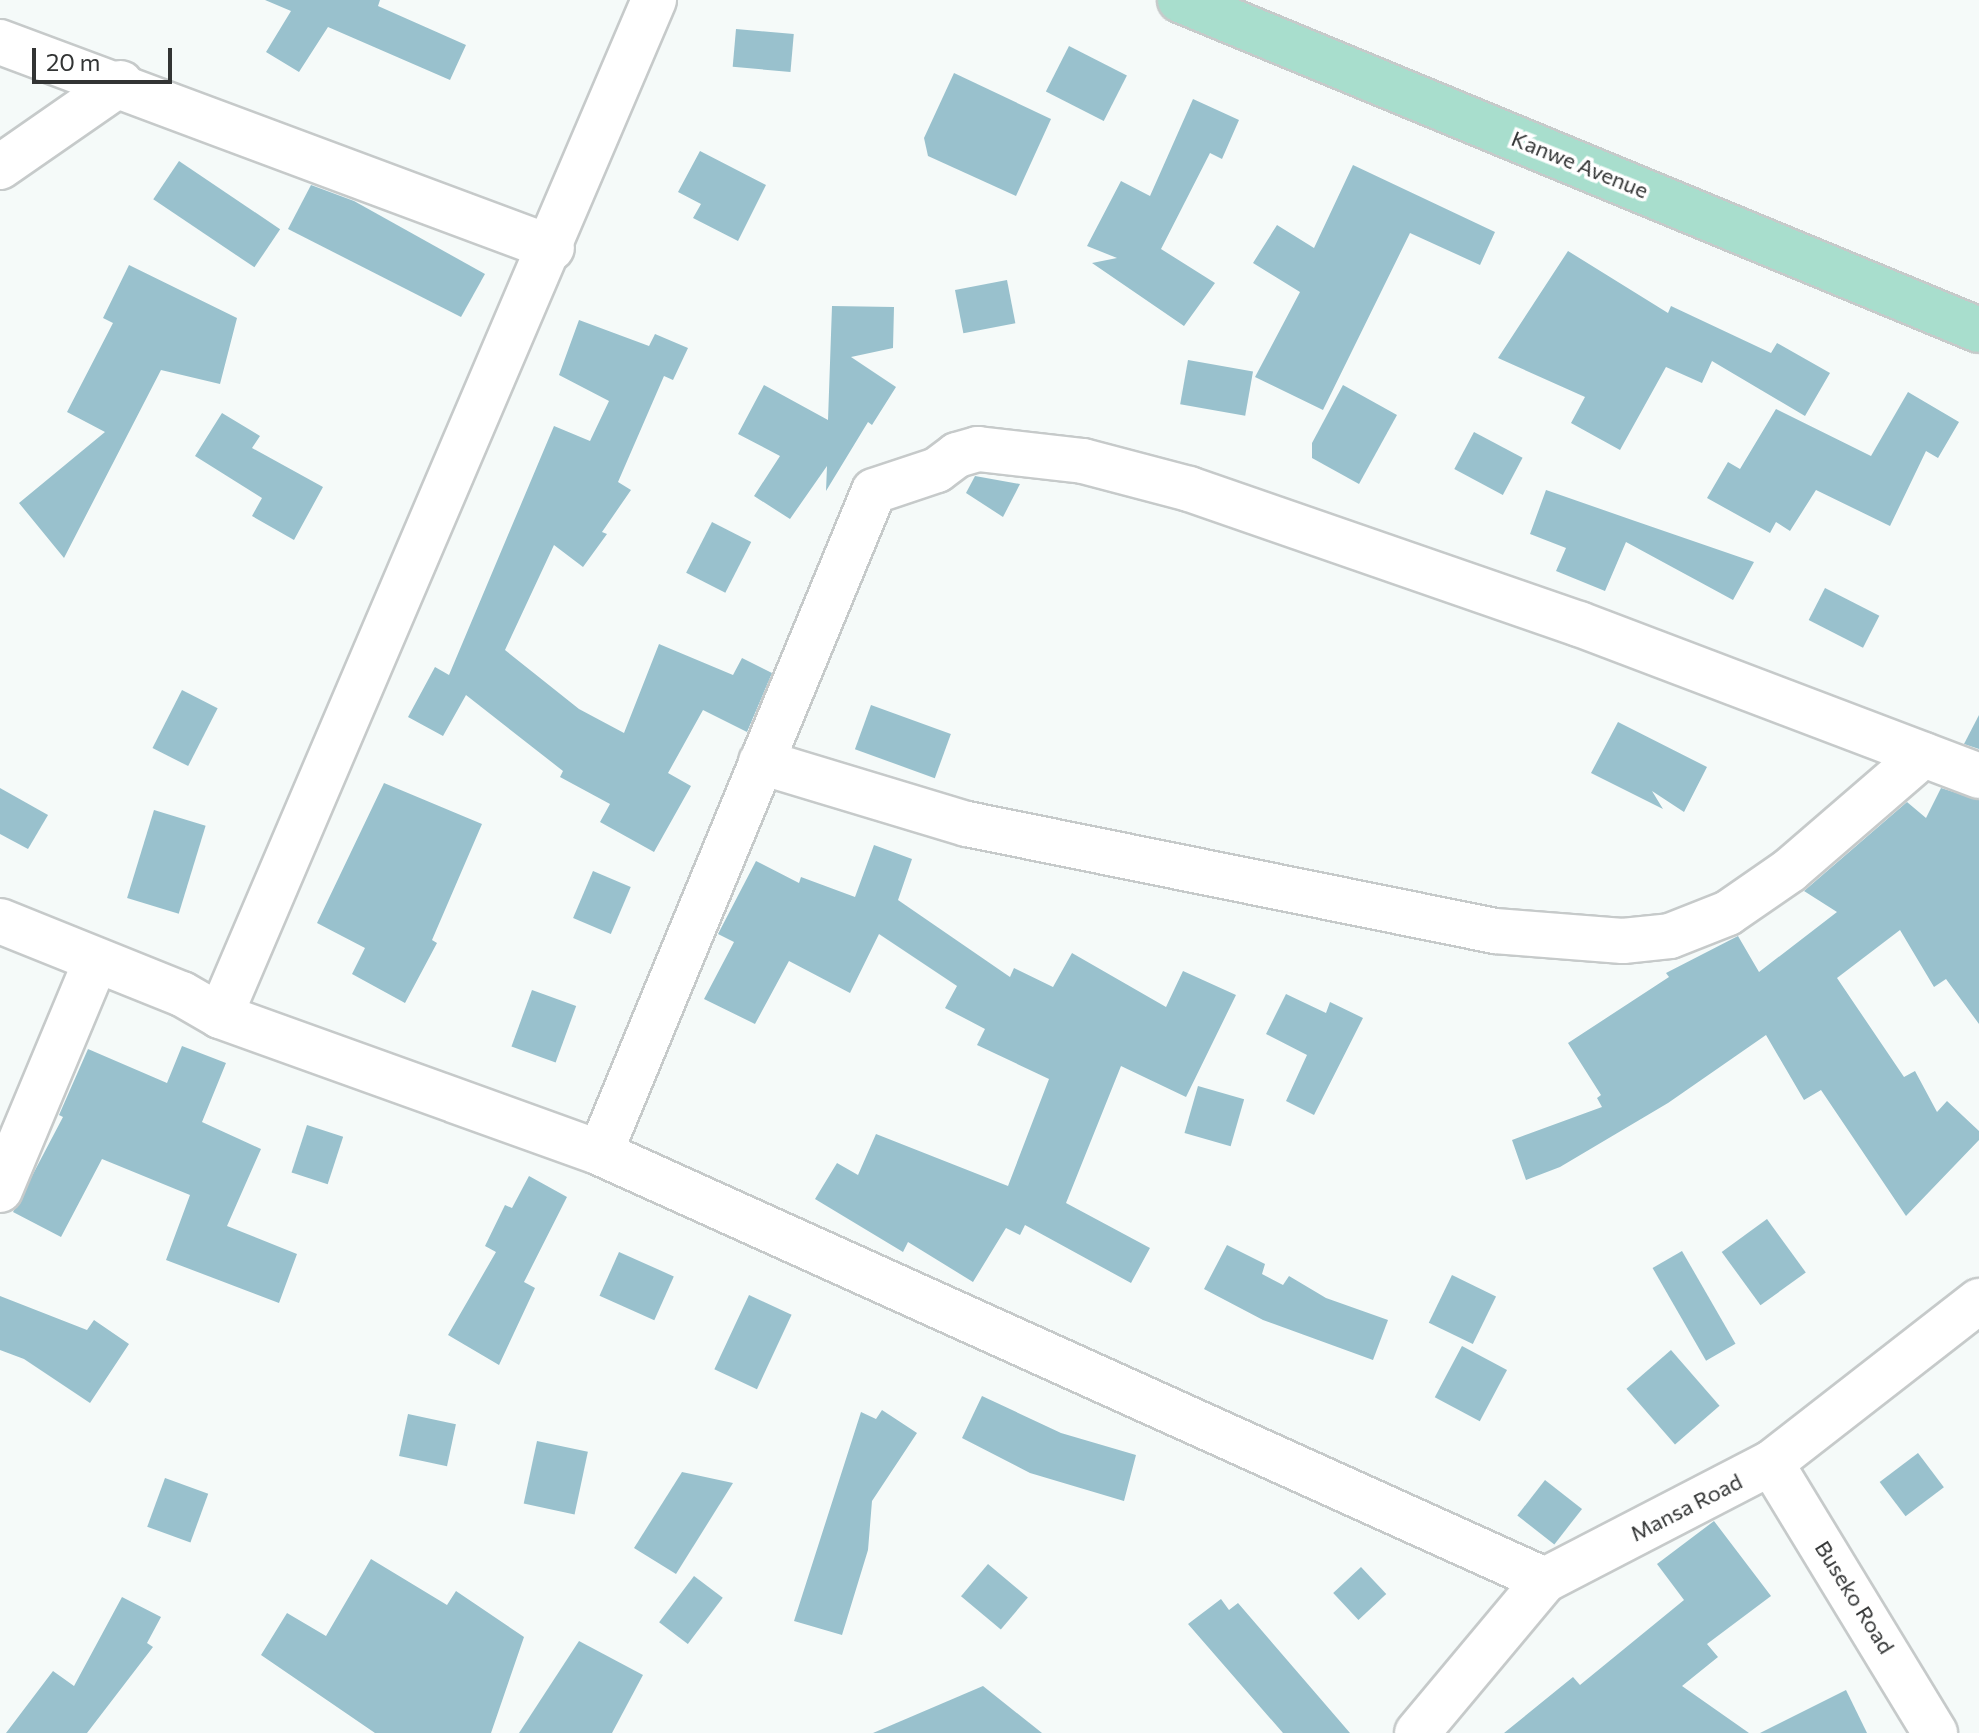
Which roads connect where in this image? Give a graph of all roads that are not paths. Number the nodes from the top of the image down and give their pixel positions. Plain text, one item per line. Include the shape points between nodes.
1 (654, 0) edge
2 (1180, 0) edge
3 (0, 42) edge
4 (121, 83) junction
5 (0, 167) edge
6 (552, 248) junction
7 (1979, 330) edge
8 (1923, 755) junction
9 (761, 762) junction
10 (1979, 776) edge
11 (0, 921) edge
12 (96, 961) junction
13 (220, 1016) junction
14 (600, 1153) junction
15 (0, 1190) edge
16 (1979, 1301) edge
17 (1771, 1463) junction
18 (1545, 1580) junction
19 (1417, 1733) edge
20 (1935, 1733) edge

1 - 6 street
2 - 7 main road, Kanwe Avenue
3 - 4 street
4 - 5 street
4 - 6 street
6 - 13 street
8 - 9 street via 1790,870 1728,913 1670,936 1623,941 1495,931 967,824
8 - 9 street via 1579,624 1189,489 1083,461 978,449 957,455 937,470 874,491
8 - 10 street
9 - 14 street
11 - 12 street
12 - 13 street
12 - 15 street
13 - 14 street
14 - 18 street
16 - 17 street, Mansa Road
17 - 18 street, Mansa Road
17 - 20 street, Buseko Road
18 - 19 street, Mansa Road

